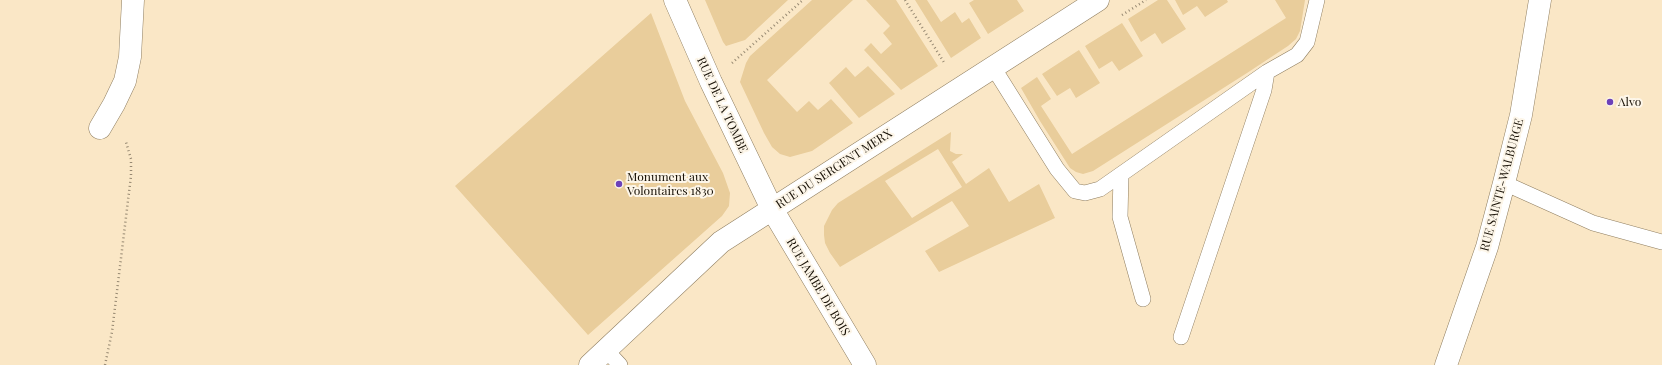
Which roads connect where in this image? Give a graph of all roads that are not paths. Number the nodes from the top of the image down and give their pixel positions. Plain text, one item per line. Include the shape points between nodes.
1 (133, 0) edge
2 (675, 0) edge
3 (1098, 0) edge
4 (1316, 0) edge
5 (1540, 0) edge
6 (993, 67) junction
7 (1267, 72) junction
8 (100, 128) dead end
9 (1121, 175) junction
10 (1504, 183) junction
11 (772, 209) junction
12 (1662, 242) edge
13 (1143, 300) dead end
14 (1181, 337) dead end
15 (613, 358) edge
16 (590, 365) edge
17 (865, 365) edge
18 (1446, 365) edge

1 - 8 street via 126,82
2 - 11 street, RUE DE LA TOMBE
3 - 6 street, RUE DU SERGENT MERX
4 - 7 lane via 1307,42 1297,55
5 - 10 street, RUE SAINTE-WALBURGE via 1521,115
6 - 9 lane via 1057,169 1075,191 1085,193 1100,189
6 - 11 street, RUE DU SERGENT MERX
7 - 9 lane
7 - 14 lane via 1264,90
9 - 13 lane via 1120,216
10 - 12 lane via 1593,223
10 - 18 street, RUE SAINTE-WALBURGE via 1487,247
11 - 15 street, RUE DU SERGENT MERX via 721,242
11 - 17 street, RUE JAMBE DE BOIS
15 - 16 street, RUE DU SERGENT MERX

